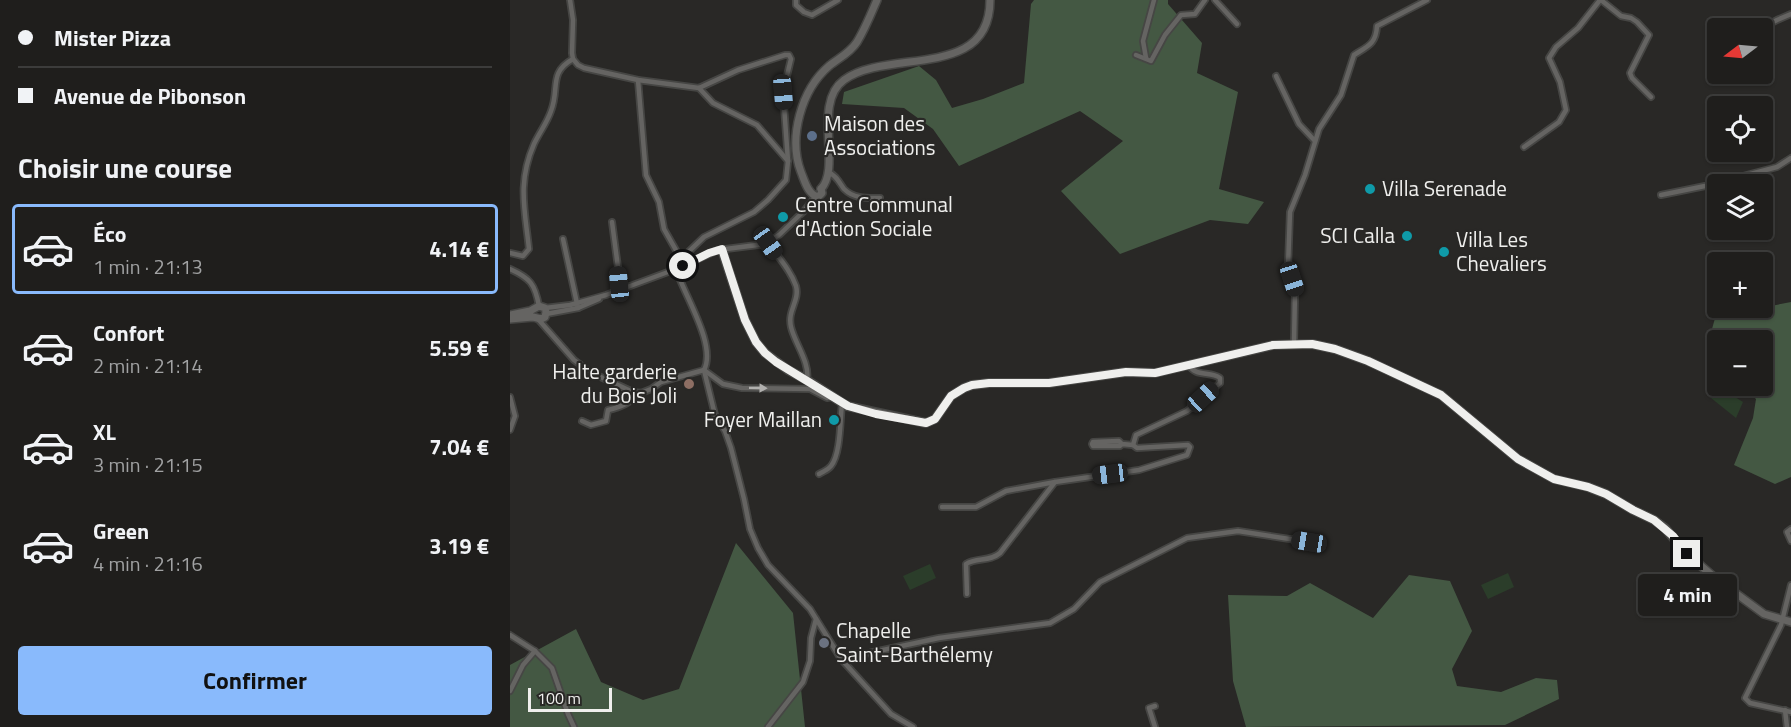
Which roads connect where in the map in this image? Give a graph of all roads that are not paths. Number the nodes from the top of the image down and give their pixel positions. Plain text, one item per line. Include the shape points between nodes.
1 (570, 0) edge
2 (796, 0) edge
3 (838, 0) edge
4 (877, 0) edge
5 (990, 0) edge
6 (1154, 0) edge
7 (1205, 0) edge
8 (1215, 0) edge
9 (1427, 0) edge
10 (1601, 0) edge
11 (1791, 14) edge
12 (1773, 22) edge
13 (1237, 24) dead end
14 (1136, 56) dead end
15 (1146, 58) junction
16 (573, 59) junction
17 (1276, 76) dead end
18 (638, 80) junction
19 (699, 88) junction
20 (1651, 97) dead end
21 (1316, 141) junction
22 (1524, 147) dead end
23 (1791, 158) edge
24 (788, 161) junction
25 (828, 172) junction
26 (816, 192) junction
27 (1661, 195) dead end
28 (880, 198) dead end
29 (612, 222) dead end
30 (563, 239) dead end
31 (768, 243) junction
32 (722, 249) junction
33 (510, 253) edge
34 (681, 259) junction
35 (683, 266) junction
36 (510, 269) edge
37 (676, 269) junction
38 (621, 290) junction
39 (578, 305) junction
40 (540, 313) junction
41 (510, 317) edge
42 (1294, 344) junction
43 (1189, 364) junction
44 (704, 370) junction
45 (807, 380) junction
46 (641, 393) junction
47 (510, 397) edge
48 (832, 397) junction
49 (842, 404) junction
50 (582, 421) dead end
51 (510, 430) edge
52 (1122, 444) junction
53 (1133, 445) junction
54 (819, 474) dead end
55 (1055, 482) junction
56 (942, 507) dead end
57 (1791, 529) edge
58 (1791, 541) edge
59 (1309, 542) dead end
60 (1791, 585) edge
61 (967, 594) dead end
62 (816, 619) junction
63 (1783, 620) junction
64 (1791, 622) edge
65 (510, 635) edge
66 (535, 651) junction
67 (841, 659) junction
68 (510, 692) edge
69 (1155, 706) dead end
70 (1785, 710) junction
71 (1791, 712) edge
72 (574, 727) edge
73 (768, 727) edge
74 (913, 727) edge
75 (1155, 727) edge
76 (1787, 727) edge

1 - 16 street
2 - 3 street via 796,5 812,15
4 - 26 street via 857,41 823,73 798,120 798,164 804,180
5 - 25 street via 990,13 982,32 968,47 946,56 866,69 837,86 829,110
6 - 15 street via 1143,41
7 - 15 street via 1195,14 1181,15 1151,61
8 - 13 street
9 - 21 street via 1377,26 1370,45 1354,55 1341,95 1319,129
10 - 20 street via 1621,16 1631,18 1649,35 1630,73
10 - 22 street via 1549,57 1566,110 1559,122
11 - 12 street
14 - 15 street
16 - 18 street via 584,68
16 - 33 street via 556,76 551,111 524,178 530,249 523,256
17 - 21 street via 1299,124
18 - 19 street
18 - 34 street via 646,175 659,202 664,229
19 - 24 street via 713,103 757,125
19 - 24 street via 738,70 789,55 783,92
21 - 42 street via 1290,212 1288,267 1296,291
23 - 27 street via 1777,167
24 - 34 street via 786,180 765,202 754,212 704,237
25 - 26 street via 825,184
25 - 28 street via 846,191 860,198
26 - 31 street via 804,211
29 - 38 street
30 - 39 street
31 - 32 street
31 - 45 street via 789,270 796,288 790,321 808,371
32 - 35 street
32 - 45 street via 756,342 776,362
34 - 35 street
35 - 37 street
36 - 40 street via 530,280
37 - 38 street
37 - 44 street via 702,328 708,355
38 - 39 street
39 - 40 street
40 - 41 street
40 - 46 street via 548,331 574,360 590,372
42 - 43 street
42 - 63 street via 1353,355 1441,395 1518,459 1554,479 1606,494 1654,520 1715,578 1764,614
43 - 49 street via 1155,373 1126,372 1049,383 972,385 951,396 935,419 926,423
43 - 53 street via 1191,370 1216,375 1220,382 1187,411 1136,435
44 - 46 street via 661,382
44 -> 48 street via 723,384 742,388 804,388
44 - 62 street via 715,415 731,448 758,548
45 - 48 street
46 - 50 street via 622,407 608,410 606,421 591,425
47 - 51 street via 515,416
48 - 49 street
49 - 54 street via 833,464
52 - 52 street via 1119,441 1092,444 1093,447
52 - 53 street
53 - 55 street via 1190,447 1187,456 1139,470
55 - 56 street via 1006,491 976,507
55 - 61 street via 1000,553 989,560 966,564
57 - 58 street via 1787,532
59 - 67 street via 1238,531 1187,538 1100,582 1074,609 1050,623 939,638
60 - 63 street
62 - 67 street
62 - 73 street via 803,682
63 - 64 street
63 - 70 street via 1745,698 1750,703
65 - 66 street
66 - 68 street
66 - 72 street via 552,668
67 - 74 street via 891,714
69 - 75 street via 1149,712
70 - 71 street
70 - 76 street

